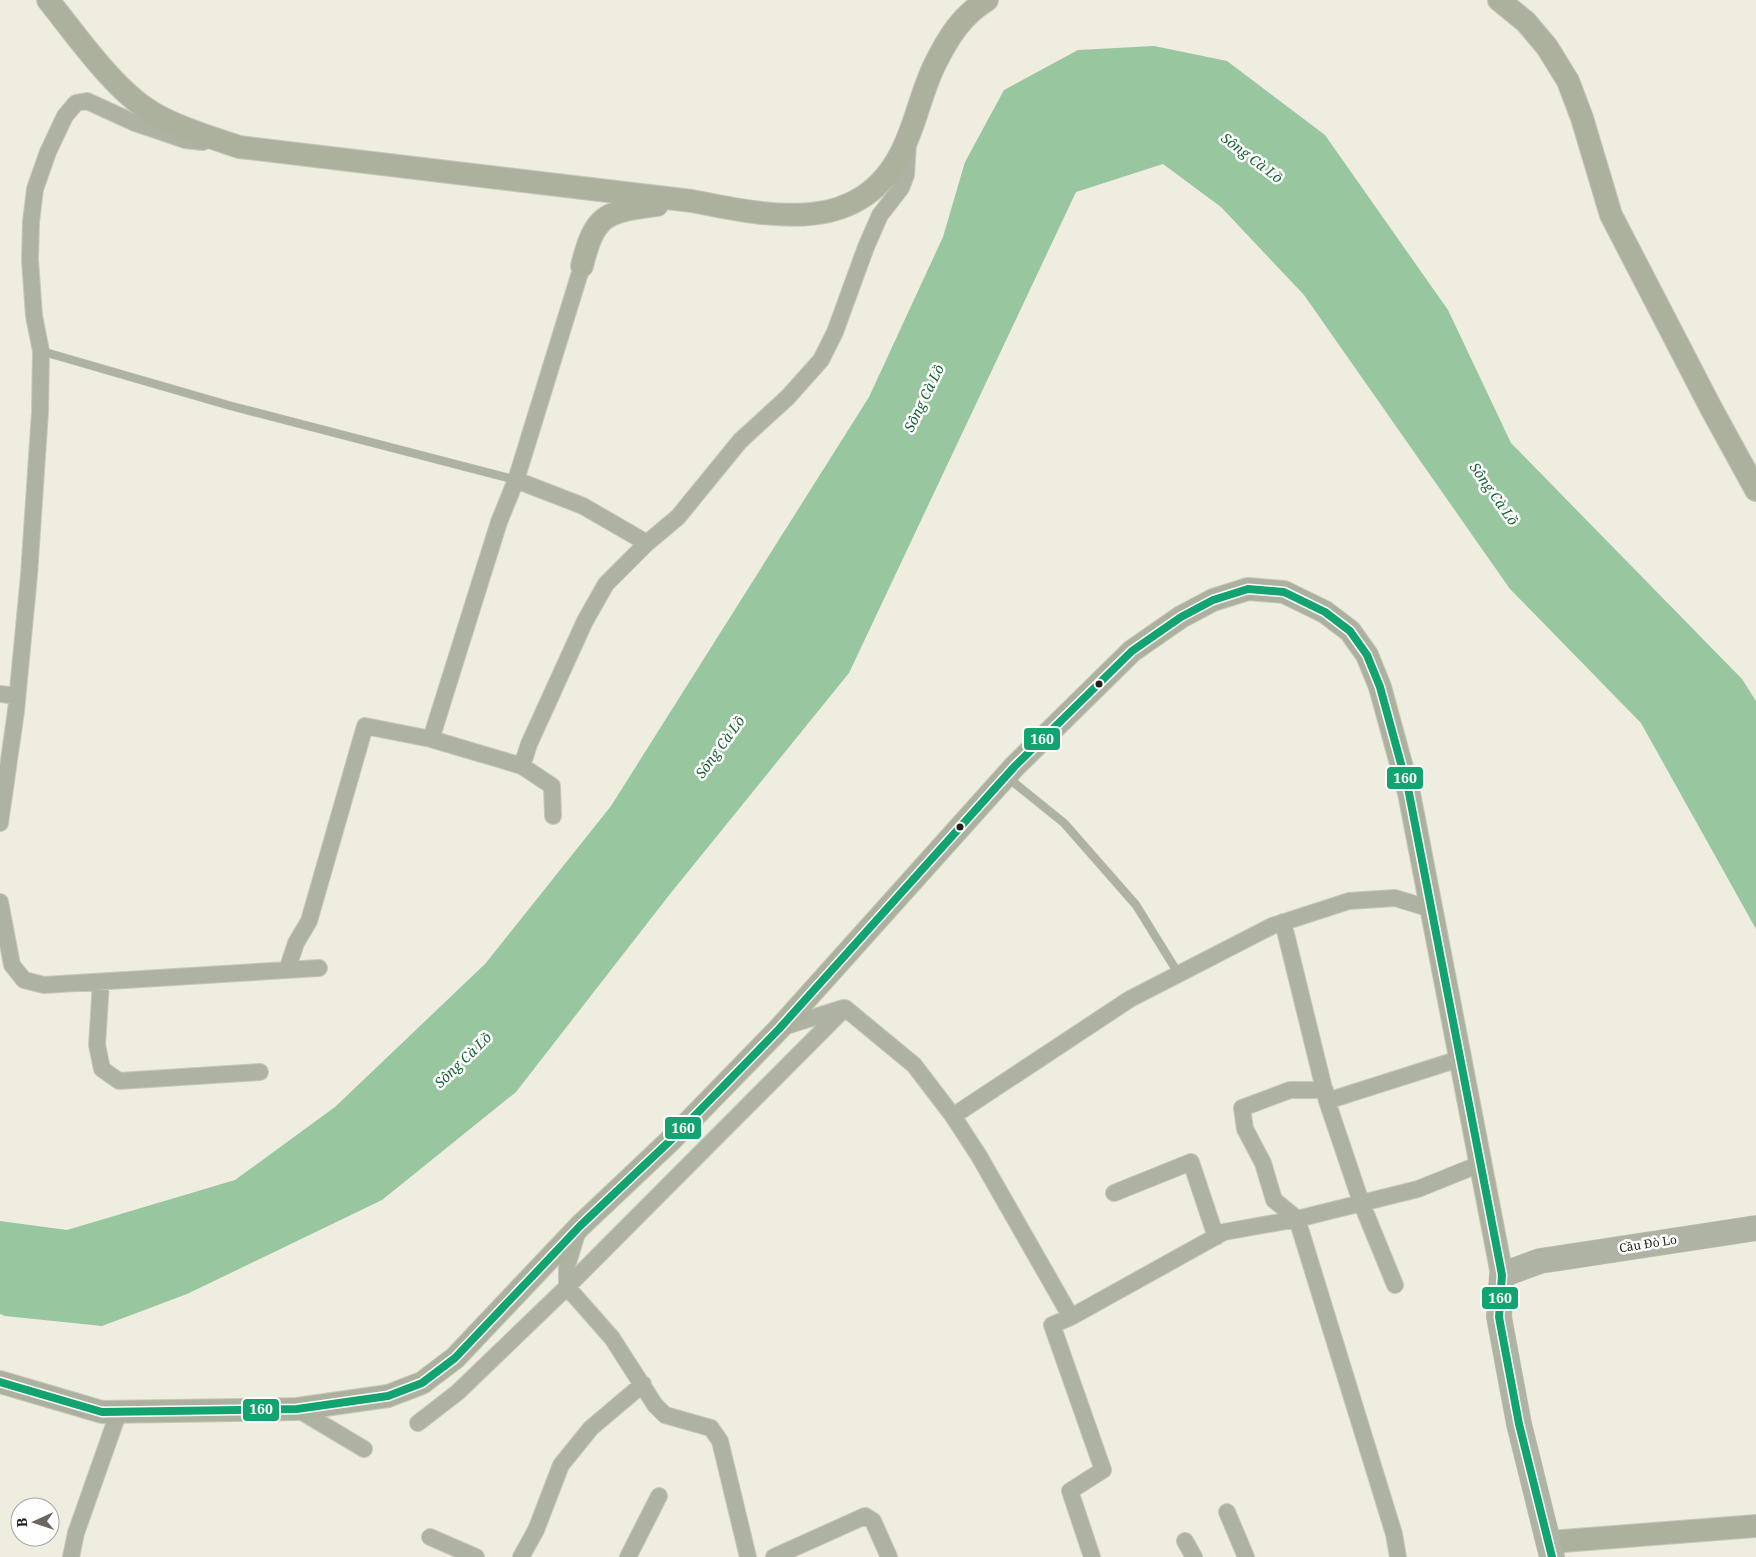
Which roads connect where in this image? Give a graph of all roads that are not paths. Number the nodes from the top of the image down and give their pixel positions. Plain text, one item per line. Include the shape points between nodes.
1 (48, 0) edge
2 (987, 0) edge
3 (1499, 0) edge
4 (908, 136) junction
5 (239, 147) junction
6 (692, 201) junction
7 (582, 266) joint
8 (41, 351) junction
9 (516, 480) junction
10 (1756, 490) edge
11 (647, 543) junction
12 (0, 694) edge
13 (17, 696) junction
14 (431, 739) junction
15 (522, 766) junction
16 (1006, 776) junction
17 (553, 816) dead end
18 (0, 823) edge
19 (0, 902) edge
20 (1431, 909) junction
21 (1283, 922) junction
22 (319, 968) dead end
23 (287, 970) junction
24 (1178, 973) junction
25 (101, 982) junction
26 (845, 1008) junction
27 (779, 1029) junction
28 (1459, 1059) junction
29 (260, 1072) dead end
30 (1326, 1096) junction
31 (953, 1116) junction
32 (1480, 1164) junction
33 (1114, 1193) dead end
34 (1361, 1202) junction
35 (1297, 1219) junction
36 (580, 1226) junction
37 (1756, 1228) edge
38 (1216, 1237) junction
39 (1502, 1275) junction
40 (1395, 1285) dead end
41 (567, 1288) junction
42 (1071, 1317) junction
43 (0, 1382) edge
44 (643, 1384) junction
45 (297, 1408) junction
46 (119, 1411) junction
47 (418, 1423) dead end
48 (364, 1449) dead end
49 (659, 1496) dead end
50 (1227, 1512) dead end
51 (1756, 1526) edge
52 (430, 1537) dead end
53 (1185, 1541) dead end
54 (1551, 1550) edge
55 (71, 1557) edge
56 (476, 1557) edge
57 (521, 1557) edge
58 (628, 1557) edge
59 (748, 1557) edge
60 (774, 1557) edge
61 (889, 1557) edge
62 (1092, 1557) edge
63 (1194, 1557) edge
64 (1246, 1557) edge
65 (1398, 1557) edge

1 - 5 street via 130,96 153,113
2 - 4 street via 951,33 930,75
3 - 10 street via 1526,22 1547,47 1568,81 1611,215
4 - 6 street via 884,181 868,195 843,209 806,215 741,210
4 - 11 street via 906,175 901,188 880,216 821,360 788,397 740,441 678,517
5 - 6 street
5 - 8 street via 185,140 135,123 87,101 76,103 65,116 35,189 30,260 34,316
6 - 7 street via 609,214 588,242
7 - 9 street
8 - 9 lane via 231,406
8 - 13 street via 40,412
9 - 11 street via 583,506
9 - 14 street via 499,522
11 - 15 street via 606,584 585,620 528,744
12 - 13 street
13 - 18 street
14 - 15 street
14 - 23 street via 372,726 365,726 362,730 309,920 296,943
15 - 17 street via 552,786
16 - 20 street via 1132,651 1181,617 1213,600 1248,590 1284,592 1350,631 1367,655 1380,687 1409,793
16 - 24 lane via 1064,822 1136,905
16 - 27 street
19 - 25 street via 12,965 24,980 44,985
20 - 21 street via 1395,898 1349,901
20 - 28 street
21 - 24 street
21 - 30 street
22 - 23 street
23 - 25 street
24 - 31 street via 1130,999
25 - 29 street via 97,1045 102,1069 119,1081
26 - 27 street
26 - 31 street via 914,1066
26 - 41 street
27 - 36 street
28 - 30 street
28 - 32 street
30 - 34 street
30 - 35 street via 1290,1090 1242,1108 1245,1129 1263,1163 1274,1200
31 - 42 street
32 - 34 street via 1418,1189
32 - 39 street
33 - 38 street via 1192,1162
34 - 35 street
34 - 40 street
35 - 38 street via 1224,1232
35 - 65 street via 1394,1534
36 - 41 street via 567,1266
36 - 45 street via 455,1358 422,1383 388,1396
37 - 39 main road, Cầu Đò Lo via 1540,1261
38 - 42 street
39 - 54 main road via 1499,1317 1519,1424
41 - 44 street via 612,1338
41 - 47 street via 458,1392
42 - 62 street via 1052,1325 1103,1470 1070,1490
43 - 46 street via 102,1412
44 - 57 street via 591,1428 562,1465 536,1530
44 - 59 street via 665,1415 711,1428 720,1440
45 - 46 street
45 - 48 street
46 - 55 street via 76,1533
49 - 58 street
50 - 64 street
51 - 54 street
52 - 56 street
53 - 63 street
60 - 61 street via 865,1516 872,1521

